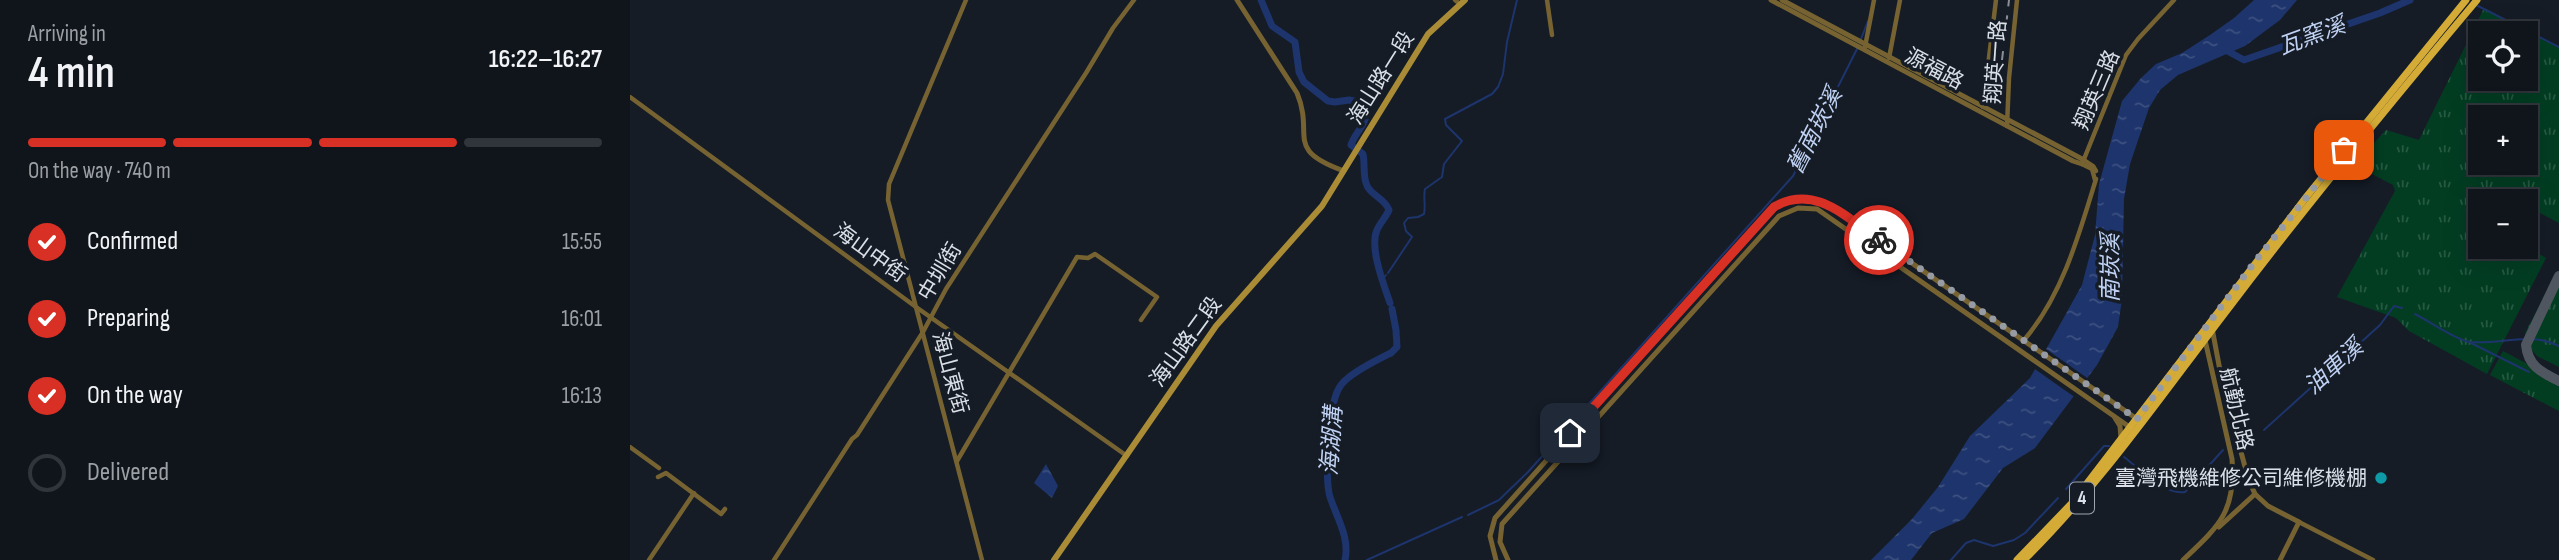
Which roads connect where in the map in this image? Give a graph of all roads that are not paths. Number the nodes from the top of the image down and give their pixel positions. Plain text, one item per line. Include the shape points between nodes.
1 (966, 0) edge
2 (1134, 0) edge
3 (1237, 0) edge
4 (1547, 0) edge
5 (1771, 0) edge
6 (1782, 0) edge
7 (1874, 0) edge
8 (1900, 0) edge
9 (1996, 0) edge
10 (2017, 0) edge
11 (2174, 0) edge
12 (2466, 0) edge
13 (2477, 0) edge
14 (1460, 1) edge
15 (1552, 35) dead end
16 (1865, 47) junction
17 (1888, 59) junction
18 (630, 97) edge
19 (1982, 109) junction
20 (2008, 123) junction
21 (1357, 149) joint
22 (2083, 162) junction
23 (1344, 171) junction
24 (916, 307) junction
25 (931, 318) junction
26 (1141, 320) dead end
27 (2212, 325) junction
28 (923, 332) junction
29 (2204, 336) junction
30 (2026, 342) junction
31 (1010, 374) junction
32 (2110, 413) junction
33 (2140, 421) junction
34 (2133, 429) junction
35 (2120, 441) junction
36 (630, 447) edge
37 (1128, 456) junction
38 (957, 462) junction
39 (659, 468) dead end
40 (658, 477) dead end
41 (694, 493) junction
42 (2255, 494) junction
43 (725, 509) dead end
44 (2299, 522) junction
45 (2214, 532) junction
46 (649, 560) edge
47 (774, 560) edge
48 (982, 560) edge
49 (1054, 560) edge
50 (1496, 560) edge
51 (1508, 560) edge
52 (2017, 560) edge
53 (2024, 560) edge
54 (2183, 560) edge
55 (2280, 560) edge
56 (2373, 560) edge

1 - 24 street, 海山東街 via 889,184 888,200
2 - 25 street, 中圳街
3 - 23 street via 1297,93 1304,146 1316,159
4 - 15 street
5 - 16 street, 源福路
6 - 16 street, 源福路
7 - 16 street
8 - 17 street
9 - 19 street, 翔英一路
10 - 20 street, 翔英一路
11 - 22 street, 翔英三路 via 2126,55
12 - 27 main road, 4 via 2313,188
13 - 27 main road, 4
14 - 21 main road, 海山路一段 via 1428,34
16 - 17 street, 源福路
17 - 19 street, 源福路
18 - 24 street, 海山中街
19 - 20 street, 源福路
20 - 22 street, 源福路
21 - 23 main road, 海山路二段
22 - 30 street via 2095,169 2095,180 2068,264
23 - 37 main road, 海山路二段 via 1322,206 1216,326
24 - 25 street, 海山中街
24 - 28 street, 海山東街
25 - 28 street, 中圳街
25 - 31 street, 海山中街
26 - 31 street via 1157,297 1096,254 1077,257
27 - 29 main road, 4
27 - 42 street via 2222,381
28 - 38 street, 海山東街
28 - 47 street, 中圳街
29 - 33 main road, 4
29 - 45 street, 航勤北路 via 2233,477 2226,513
30 - 33 street
30 - 50 street via 1825,203 1807,198 1782,203 1763,218 1495,518 1490,536
31 - 37 street, 海山中街
31 - 38 street
32 - 34 street
32 - 35 street via 2120,426
32 - 51 street via 1817,209 1798,208 1779,216 1502,524 1500,542
33 - 34 main road, 4
34 - 35 main road, 4
34 - 53 main road, 4 via 2076,506
35 - 52 main road, 4 via 2071,503
36 - 39 street
37 - 49 main road, 海山路二段
38 - 48 street, 海山東街
40 - 41 street via 666,473
41 - 43 street via 721,514
41 - 46 street
42 - 44 street
42 - 45 street
44 - 55 street
44 - 56 street
45 - 54 street, 航勤北路

